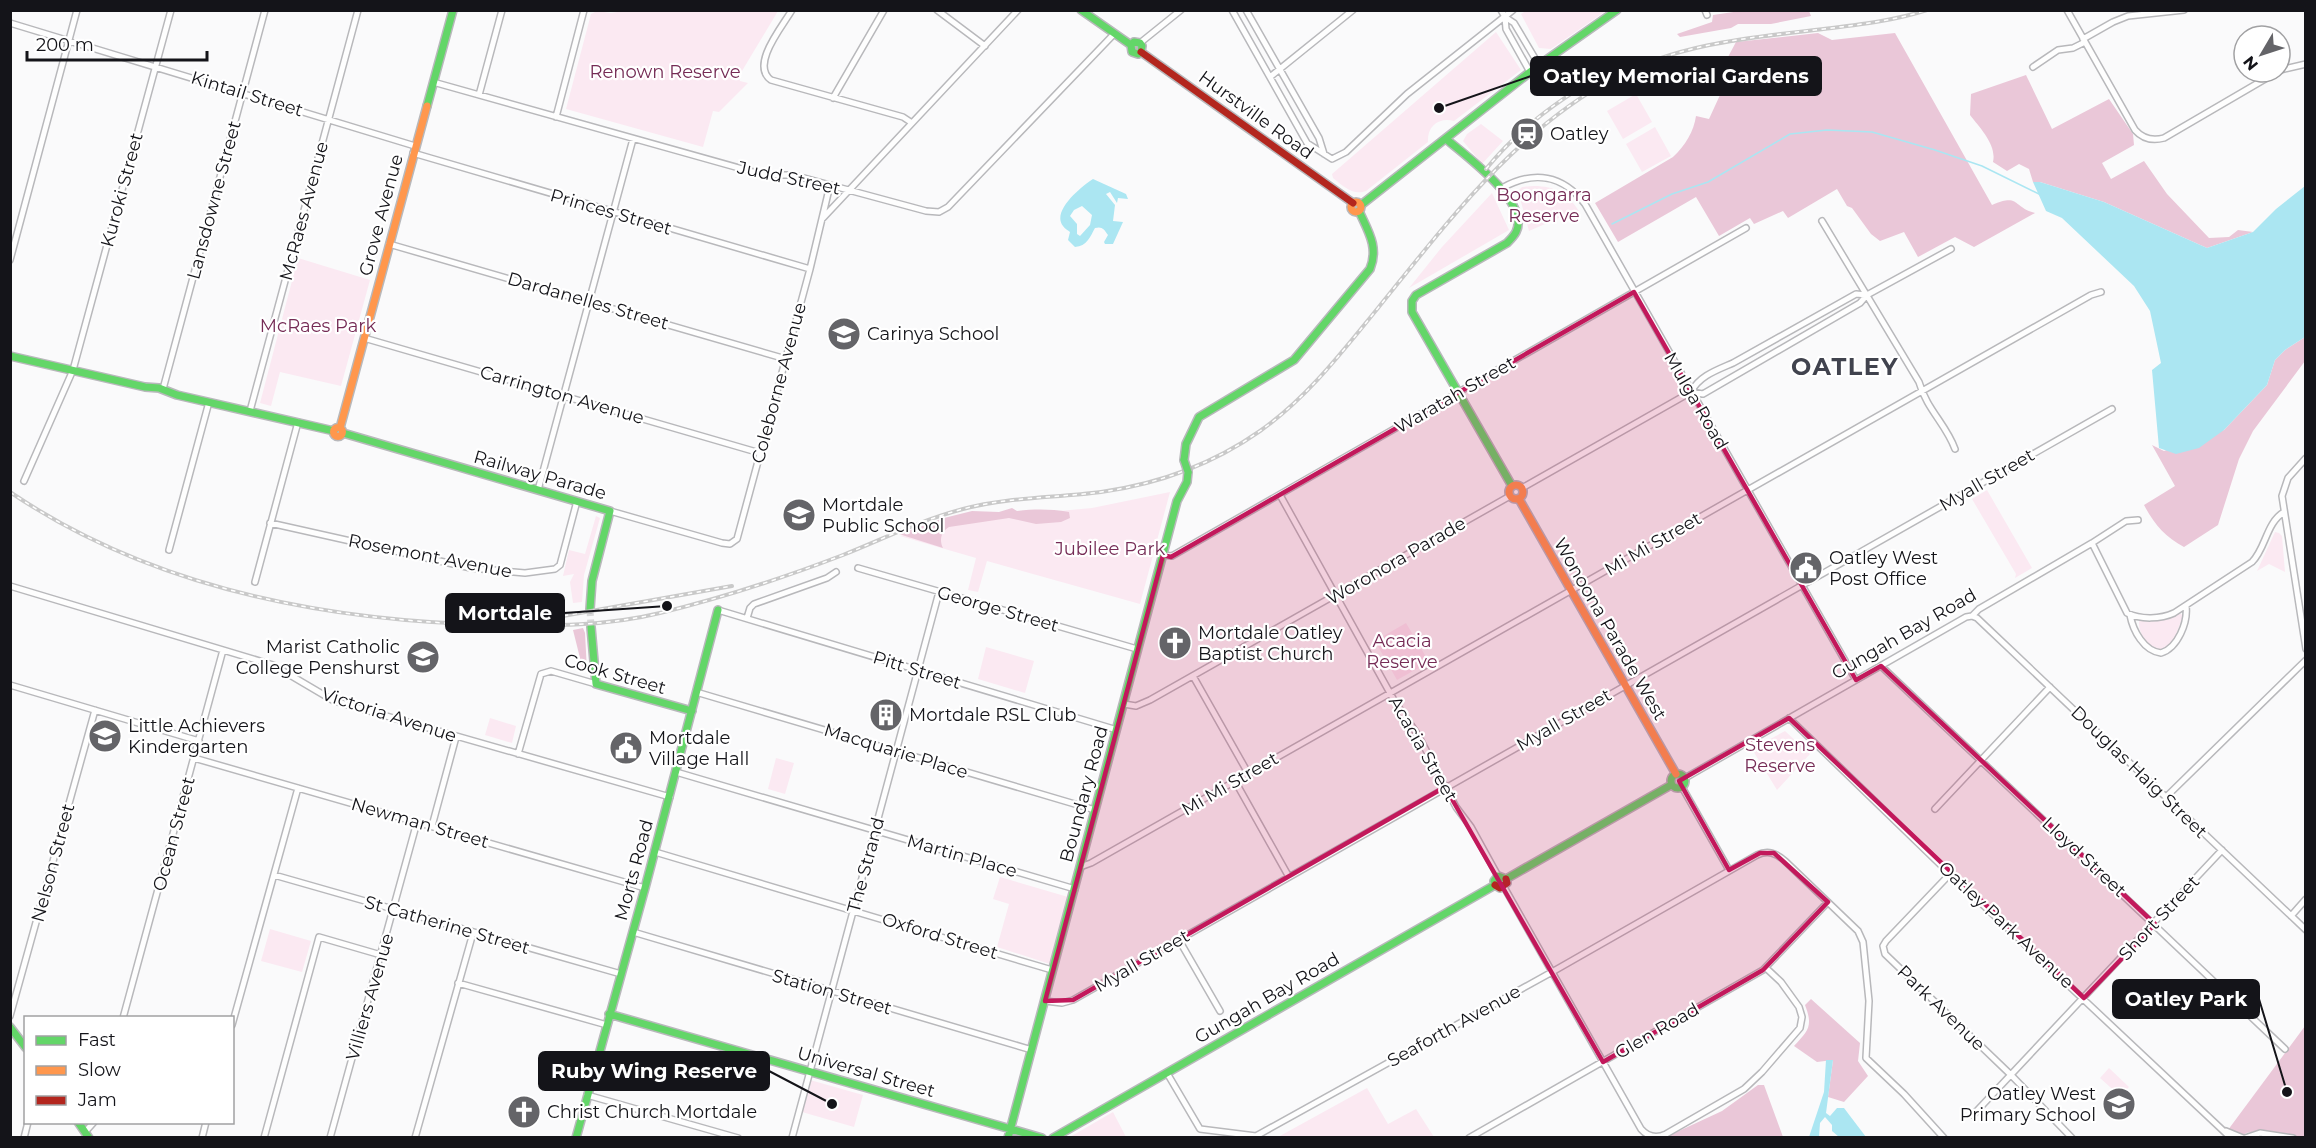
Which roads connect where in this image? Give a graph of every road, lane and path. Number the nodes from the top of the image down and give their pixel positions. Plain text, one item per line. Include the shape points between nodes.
1 (78, 10) edge
2 (171, 10) edge
3 (265, 10) edge
4 (358, 10) edge
5 (453, 10) edge
6 (502, 10) edge
7 (584, 10) edge
8 (792, 10) edge
9 (884, 10) edge
10 (937, 10) edge
11 (1018, 10) edge
12 (1081, 10) edge
13 (1180, 10) edge
14 (1232, 10) edge
15 (1246, 10) edge
16 (1353, 10) edge
17 (1501, 10) edge
18 (1513, 10) edge
19 (1617, 10) edge
20 (2067, 10) edge
21 (2184, 10) edge
22 (1505, 17) junction
23 (10, 23) edge
24 (1114, 34) junction
25 (70, 41) junction
26 (2084, 41) junction
27 (1140, 43) junction
28 (1131, 45) junction
29 (985, 46) junction
30 (1141, 52) junction
31 (1539, 65) junction
32 (155, 67) junction
33 (2033, 67) dead end
34 (1280, 69) junction
35 (1530, 72) junction
36 (1270, 76) junction
37 (433, 82) junction
38 (2256, 84) edge
39 (243, 93) junction
40 (479, 95) junction
41 (833, 98) junction
42 (556, 117) junction
43 (330, 119) junction
44 (912, 123) junction
45 (633, 139) junction
46 (1446, 140) junction
47 (414, 149) junction
48 (1324, 155) junction
49 (830, 185) junction
50 (1502, 188) junction
51 (850, 190) junction
52 (1357, 206) junction
53 (613, 212) junction
54 (823, 218) junction
55 (1822, 221) dead end
56 (1746, 228) dead end
57 (389, 244) junction
58 (1951, 249) dead end
59 (10, 260) edge
60 (810, 269) junction
61 (1634, 292) junction
62 (2101, 292) dead end
63 (1867, 295) junction
64 (588, 301) junction
65 (1816, 316) junction
66 (1821, 326) junction
67 (1784, 334) junction
68 (364, 338) junction
69 (1790, 344) junction
70 (10, 356) edge
71 (786, 358) junction
72 (1733, 363) junction
73 (73, 370) junction
74 (1738, 373) junction
75 (163, 389) junction
76 (1691, 392) junction
77 (1922, 392) junction
78 (1457, 394) junction
79 (563, 396) junction
80 (209, 402) junction
81 (2112, 409) dead end
82 (250, 411) junction
83 (298, 422) junction
84 (339, 431) junction
85 (1955, 449) dead end
86 (760, 453) junction
87 (2306, 458) edge
88 (1184, 460) joint
89 (24, 481) dead end
90 (1512, 486) junction
91 (1522, 488) junction
92 (1747, 489) junction
93 (538, 490) junction
94 (1280, 495) junction
95 (1510, 496) junction
96 (1519, 499) junction
97 (577, 501) junction
98 (610, 511) junction
99 (2284, 512) junction
100 (2138, 520) dead end
101 (270, 524) junction
102 (2092, 543) junction
103 (730, 544) joint
104 (169, 550) dead end
105 (1163, 555) junction
106 (858, 568) dead end
107 (836, 572) dead end
108 (255, 582) dead end
109 (1802, 585) junction
110 (10, 586) edge
111 (1570, 591) junction
112 (939, 592) junction
113 (1337, 595) junction
114 (2186, 606) junction
115 (590, 609) tunnel mouth
116 (718, 610) joint
117 (2130, 615) junction
118 (1972, 616) junction
119 (747, 618) junction
120 (591, 627) tunnel mouth
121 (1137, 649) junction
122 (2306, 649) edge
123 (223, 650) junction
124 (2306, 660) edge
125 (1881, 666) junction
126 (917, 670) junction
127 (1193, 675) junction
128 (1856, 680) junction
129 (596, 684) junction
130 (10, 685) edge
131 (1624, 685) junction
132 (2050, 687) junction
133 (696, 692) junction
134 (1390, 693) junction
135 (1124, 704) junction
136 (95, 710) junction
137 (692, 711) junction
138 (1789, 718) junction
139 (1117, 730) junction
140 (456, 737) junction
141 (200, 741) junction
142 (896, 751) junction
143 (518, 754) junction
144 (194, 758) junction
145 (1981, 760) junction
146 (676, 772) junction
147 (1248, 773) junction
148 (1676, 774) junction
149 (1685, 778) junction
150 (1235, 781) junction
151 (1671, 785) junction
152 (1445, 787) junction
153 (298, 788) junction
154 (1682, 788) junction
155 (670, 797) junction
156 (2166, 797) junction
157 (1935, 809) dead end
158 (1095, 810) junction
159 (417, 822) junction
160 (432, 826) junction
161 (876, 831) junction
162 (2222, 850) junction
163 (655, 852) junction
164 (1080, 867) junction
165 (1729, 870) junction
166 (1950, 874) junction
167 (274, 875) junction
168 (1289, 877) junction
169 (1502, 877) junction
170 (1495, 885) junction
171 (1504, 887) junction
172 (645, 888) junction
173 (1075, 889) junction
174 (2306, 899) edge
175 (1828, 902) junction
176 (394, 910) junction
177 (854, 910) junction
178 (2291, 916) junction
179 (2155, 924) junction
180 (2306, 930) edge
181 (633, 932) junction
182 (473, 933) junction
183 (1179, 940) junction
184 (381, 955) junction
185 (1766, 968) junction
186 (1052, 970) junction
187 (1552, 972) junction
188 (621, 975) junction
189 (458, 983) junction
190 (832, 992) junction
191 (2084, 998) junction
192 (1045, 1001) junction
193 (1220, 1011) dead end
194 (609, 1014) junction
195 (10, 1016) edge
196 (123, 1016) edge
197 (234, 1018) edge
198 (607, 1025) junction
199 (10, 1027) edge
200 (24, 1045) edge
201 (2285, 1049) dead end
202 (1032, 1050) junction
203 (1603, 1062) junction
204 (810, 1071) junction
205 (1167, 1072) junction
206 (2011, 1075) junction
207 (587, 1095) junction
208 (1973, 1115) dead end
209 (1011, 1129) junction
210 (2225, 1131) junction
211 (264, 1137) edge
212 (330, 1137) edge
213 (415, 1137) edge
214 (576, 1137) edge
215 (738, 1137) edge
216 (792, 1137) edge
217 (1008, 1137) edge
218 (1042, 1137) edge
219 (1053, 1137) edge
220 (1470, 1137) edge
221 (1651, 1137) edge
222 (1944, 1137) edge
223 (2072, 1137) edge
224 (2219, 1137) edge
225 (2230, 1137) edge
226 (2244, 1137) edge
227 (2293, 1137) edge

1 - 25 street
2 - 32 street, Kuroki Street
3 - 39 street, Lansdowne Street
4 - 43 street, McRaes Avenue
5 - 37 street, Grove Avenue
6 - 40 street
7 - 42 street
8 - 41 street via 764,58 764,72 771,80
9 - 41 street
10 - 29 street
11 - 29 street, Coleborne Avenue
12 - 24 street
13 - 27 street
14 - 36 street
15 - 34 street
16 - 34 street
17 - 22 street
18 - 22 street
19 - 31 street
20 - 26 street
21 - 26 street via 2128,16
22 - 31 street via 1514,23
22 - 35 street via 1506,29
22 - 48 street via 1407,94 1346,152 1332,159
23 - 25 street, Kintail Street
24 - 28 street
24 - 51 street, Judd Street via 946,209 926,211
25 - 32 street, Kintail Street
25 - 59 street
26 - 33 street via 2073,48 2058,50
26 - 38 street via 2135,130 2149,139 2176,132
27 - 28 street
27 - 30 street
28 - 30 street via 1132,52
29 - 44 street, Coleborne Avenue
30 - 52 street, Hurstville Road
31 - 35 street
32 - 39 street, Kintail Street
32 - 73 street, Kuroki Street
34 - 36 street
34 - 48 street via 1319,138
35 - 46 street
36 - 48 street via 1308,143
37 - 40 street, Judd Street
37 - 47 street, Grove Avenue
39 - 43 street, Kintail Street
39 - 75 street, Lansdowne Street
40 - 42 street, Judd Street
41 - 44 street via 903,117
42 - 45 street, Judd Street
43 - 47 street, Kintail Street
43 - 82 street, McRaes Avenue
44 - 51 street, Coleborne Avenue
45 - 49 street, Judd Street via 764,175 790,174
45 - 53 street
46 - 50 street
46 - 52 street
47 - 53 street, Princes Street
47 - 57 street, Grove Avenue
49 - 51 street, Judd Street
49 - 54 street, Coleborne Avenue
50 - 61 street, Mulga Road via 1545,177 1570,187 1585,204
50 - 78 street via 1518,220 1515,236 1419,293 1412,301 1413,316
51 - 54 street, Coleborne Avenue
52 - 88 street, Hurstville Road via 1376,247 1370,269 1294,360 1199,417
53 - 60 street, Princes Street
53 - 64 street
54 - 60 street, Coleborne Avenue
55 - 63 street
56 - 61 street, Waratah Street
57 - 64 street, Dardanelles Street
57 - 68 street, Grove Avenue
58 - 63 street
60 - 71 street, Coleborne Avenue
61 - 76 street, Mulga Road
61 - 78 street, Waratah Street
62 - 77 street, Mi Mi Street
63 - 65 street via 1856,294
63 - 66 street
63 - 77 street
64 - 71 street, Dardanelles Street
64 - 79 street
65 - 66 street
65 - 67 street
66 - 69 street
67 - 69 street
67 - 72 street
68 - 79 street, Carrington Avenue
68 - 84 street, Grove Avenue
69 - 74 street
70 - 73 street, Railway Parade
71 - 86 street, Coleborne Avenue
72 - 74 street
72 - 76 street via 1696,382
73 - 75 street, Railway Parade
73 - 89 street, Kuroki Street
74 - 76 street via 1702,394
75 - 80 street, Railway Parade
76 - 91 street
76 - 92 street, Mulga Road
77 - 85 street
77 - 92 street, Mi Mi Street
78 - 90 street
78 - 94 street, Waratah Street
79 - 86 street, Carrington Avenue
79 - 93 street
80 - 82 street, Railway Parade
80 - 104 street
81 - 109 street, Myall Street
82 - 83 street, Railway Parade
83 - 84 street, Railway Parade
83 - 101 street
84 - 93 street, Railway Parade
86 - 103 street, Coleborne Avenue via 738,536
87 - 99 street via 2284,485
88 - 105 street, Boundary Road, bridge via 1187,482 1177,501
90 - 91 street
90 - 95 street
91 - 96 street via 1523,496
92 - 109 street, Mulga Road
92 - 111 street, Mi Mi Street
93 - 97 street, Railway Parade
94 - 105 street, Waratah Street via 1172,556
94 - 113 street, Acacia Street
95 - 96 street
95 - 113 street, Woronora Parade
96 - 111 street, Wonoona Parade West
97 - 98 street, Railway Parade
97 - 101 street, Rosemont Avenue via 560,565 529,573 468,567
98 - 103 street, Railway Parade
98 - 115 street via 592,581
99 - 114 street via 2273,523 2252,562
99 - 122 street
100 - 102 street, Gungah Bay Road via 2126,521
101 - 108 street
102 - 117 street
102 - 118 street, Gungah Bay Road
105 - 121 street, Boundary Road
106 - 112 street, George Street
107 - 119 street via 754,604
109 - 128 street, Mulga Road
109 - 131 street, Myall Street
110 - 123 street, Victoria Avenue
111 - 131 street, Wonoona Parade West
111 - 134 street, Mi Mi Street
112 - 121 street, George Street
112 - 126 street, The Strand
113 - 127 street, Woronora Parade
113 - 134 street, Acacia Street
114 - 117 street via 2160,618
114 - 117 street via 2187,616 2175,645 2161,653 2146,647
116 - 119 street, Pitt Street
116 - 133 street, Morts Road
118 - 125 street, Gungah Bay Road
118 - 132 street, Douglas Haig Street
119 - 126 street, Pitt Street
120 - 129 street
121 - 135 street, Boundary Road
123 - 140 street, Victoria Avenue via 273,665 334,701
123 - 141 street, Ocean Street
124 - 156 street
125 - 128 street, Gungah Bay Road
125 - 145 street, Lloyd Street
126 - 139 street, Pitt Street
126 - 142 street, The Strand
127 - 135 street, Woronora Parade via 1139,706
127 - 147 street
128 - 138 street, Gungah Bay Road
129 - 137 street, Cook Street
129 - 143 street, Cook Street via 551,672 541,674
130 - 136 street
131 - 148 street, Wonoona Parade West
131 - 152 street, Myall Street
132 - 145 street
132 - 156 street, Douglas Haig Street
133 - 137 street, Morts Road
133 - 142 street, Macquarie Place
134 - 147 street, Mi Mi Street
134 - 152 street, Acacia Street
135 - 139 street, Boundary Road
136 - 141 street
136 - 195 street, Nelson Street
137 - 146 street, Morts Road
138 - 149 street, Gungah Bay Road
138 - 166 street, Oatley Park Avenue
139 - 158 street, Boundary Road
140 - 143 street, Victoria Avenue
140 - 160 street
141 - 144 street, Ocean Street
142 - 158 street, Macquarie Place
142 - 161 street, The Strand
143 - 155 street, Victoria Avenue
144 - 153 street, Newman Street
144 - 196 street, Ocean Street
145 - 157 street
145 - 179 street, Lloyd Street
146 - 155 street, Morts Road
146 - 161 street, Martin Place
147 - 150 street, Mi Mi Street
148 - 149 street
148 - 151 street
149 - 154 street
150 - 164 street, Mi Mi Street
150 - 168 street
151 - 154 street
151 - 169 street
152 - 168 street, Myall Street
152 - 169 street, Acacia Street
153 - 159 street, Newman Street
153 - 167 street
154 - 165 street
155 - 163 street, Morts Road
156 - 162 street, Douglas Haig Street
158 - 164 street, Boundary Road
159 - 160 street, Newman Street
159 - 176 street, Villiers Avenue
160 - 172 street, Newman Street
161 - 173 street, Martin Place
161 - 177 street, The Strand
162 - 178 street, Douglas Haig Street
162 - 179 street, Short Street
163 - 172 street, Morts Road
163 - 177 street, Oxford Street
164 - 173 street, Boundary Road
165 - 175 street, Seaforth Avenue via 1756,855 1777,854
165 - 187 street, Seaforth Avenue
166 - 191 street, Oatley Park Avenue
166 - 206 street, Park Avenue via 1886,941 1883,951
167 - 176 street, St Catherine Street
167 - 197 street
168 - 183 street, Myall Street
169 - 170 street via 1494,880
169 - 171 street via 1507,883
170 - 171 street
170 - 205 street, Gungah Bay Road
171 - 187 street
172 - 181 street, Morts Road
173 - 186 street, Boundary Road
174 - 178 street
175 - 185 street, Glen Road
175 - 222 street via 1856,928 1862,939 1869,1001 1868,1061
176 - 182 street, St Catherine Street
176 - 184 street, Villiers Avenue
177 - 186 street, Oxford Street
177 - 190 street, The Strand
178 - 180 street, Douglas Haig Street
179 - 191 street, Short Street
179 - 201 street, Lloyd Street
181 - 188 street, Morts Road
181 - 190 street, Station Street
182 - 188 street, St Catherine Street
182 - 189 street
183 - 192 street, Myall Street via 1069,1002
183 - 193 street
184 - 211 street via 319,937
184 - 212 street, Villiers Avenue
185 - 203 street, Glen Road
185 - 221 street via 1798,1007 1802,1017 1800,1028 1741,1091 1661,1137
186 - 192 street, Boundary Road
187 - 203 street
187 - 205 street, Seaforth Avenue via 1257,1136 1200,1129
188 - 194 street, Morts Road
189 - 198 street
189 - 213 street
190 - 202 street, Station Street
190 - 204 street, The Strand
191 - 206 street, Short Street
191 - 210 street, Oatley Park Avenue
192 - 202 street, Boundary Road
194 - 198 street, Morts Road
194 - 204 street, Universal Street
198 - 207 street, Morts Road
199 - 200 street
202 - 209 street, Boundary Road
203 - 220 street, Glen Road
203 - 221 street via 1641,1129
204 - 209 street, Universal Street
204 - 216 street, The Strand
205 - 219 street, Gungah Bay Road
206 - 208 street, Short Street
206 - 223 street, Park Avenue
207 - 214 street, Morts Road
207 - 215 street
209 - 217 street, Boundary Road
209 - 218 street, Universal Street
210 - 224 street
210 - 225 street, Oatley Park Avenue
210 - 226 street
226 - 227 street via 2260,1133

